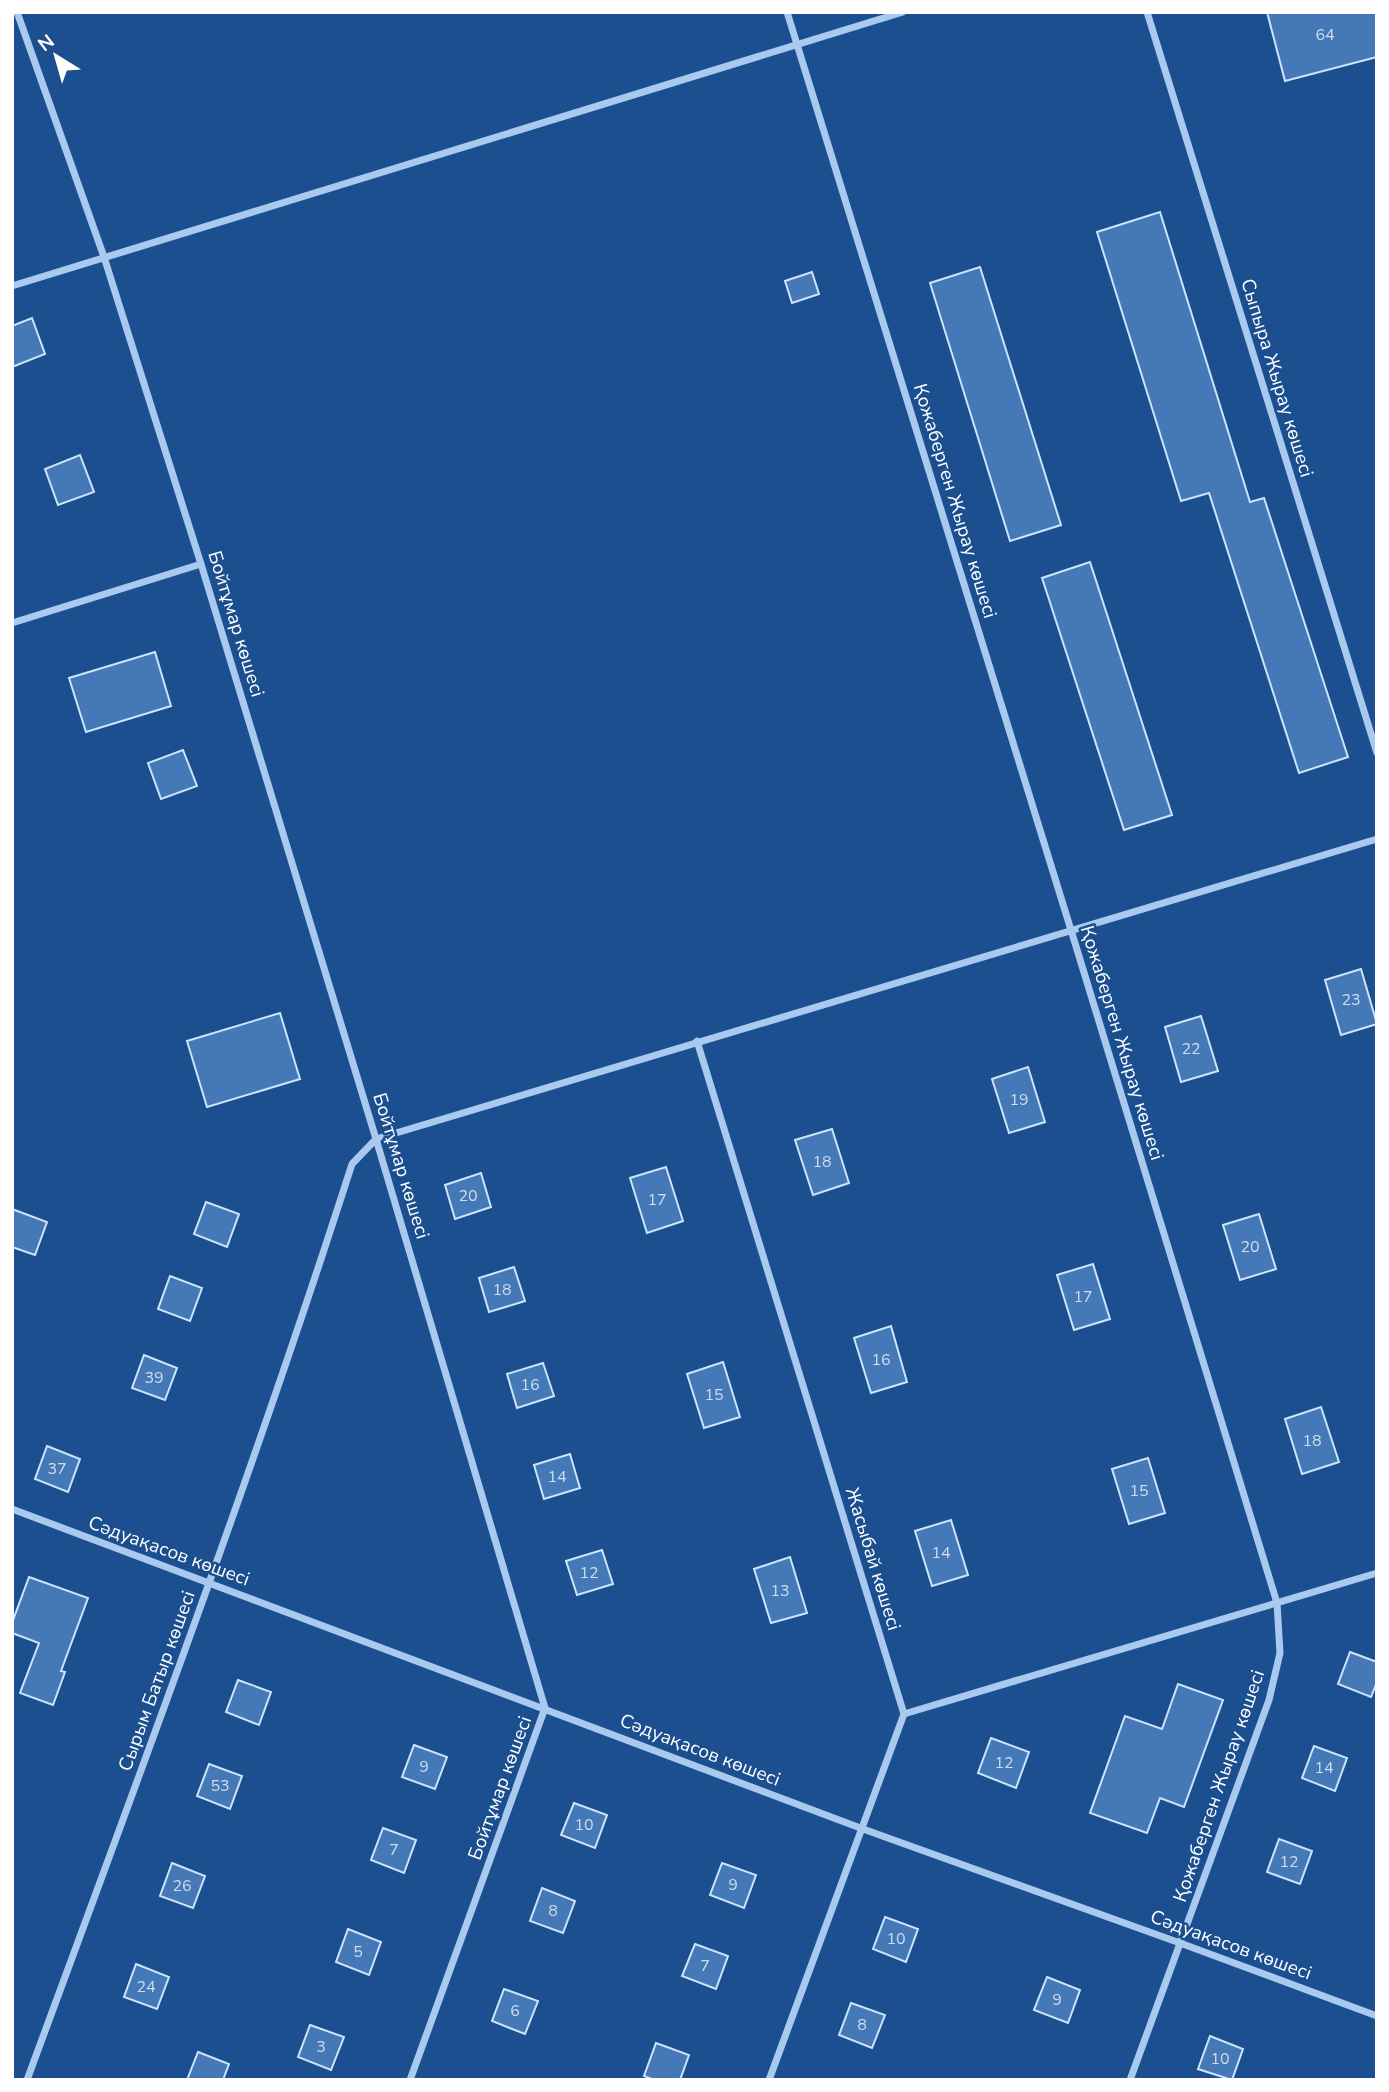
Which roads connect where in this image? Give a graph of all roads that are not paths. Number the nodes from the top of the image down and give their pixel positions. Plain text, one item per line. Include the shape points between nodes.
1 (17, 12) edge
2 (787, 12) edge
3 (903, 12) edge
4 (1147, 12) edge
5 (797, 45) junction
6 (104, 257) junction
7 (12, 286) edge
8 (201, 564) junction
9 (12, 622) edge
10 (1377, 753) edge
11 (1377, 839) edge
12 (1071, 930) junction
13 (696, 1041) junction
14 (376, 1139) junction
15 (12, 1509) edge
16 (1377, 1573) edge
17 (210, 1583) junction
18 (1276, 1603) junction
19 (545, 1708) junction
20 (904, 1714) junction
21 (863, 1829) junction
22 (1180, 1943) junction
23 (1377, 2017) edge
24 (27, 2080) edge
25 (410, 2080) edge
26 (769, 2080) edge
27 (1130, 2080) edge

1 - 6 street, Бойтұмар көшесі
2 - 5 street, Қожаберген Жырау көшесі
3 - 5 street
4 - 10 street, Сыпыра Жырау көшесі
5 - 6 street
5 - 12 street, Қожаберген Жырау көшесі
6 - 7 street
6 - 8 street, Бойтұмар көшесі
8 - 9 street
8 - 14 street, Бойтұмар көшесі
11 - 12 street
12 - 13 street
12 - 18 street, Қожаберген Жырау көшесі
13 - 14 street
13 - 20 street, Жасыбай көшесі
14 - 17 street, Сырым Батыр көшесі via 352,1164
14 - 19 street, Бойтұмар көшесі
15 - 17 street, Сәдуақасов көшесі
16 - 18 street
17 - 19 street, Сәдуақасов көшесі
17 - 24 street, Сырым Батыр көшесі
18 - 20 street
18 - 22 street, Қожаберген Жырау көшесі via 1280,1653 1269,1700
19 - 21 street, Сәдуақасов көшесі
19 - 25 street, Бойтұмар көшесі
20 - 21 street
21 - 22 street, Сәдуақасов көшесі
21 - 26 street
22 - 23 street, Сәдуақасов көшесі
22 - 27 street, Қожаберген Жырау көшесі

